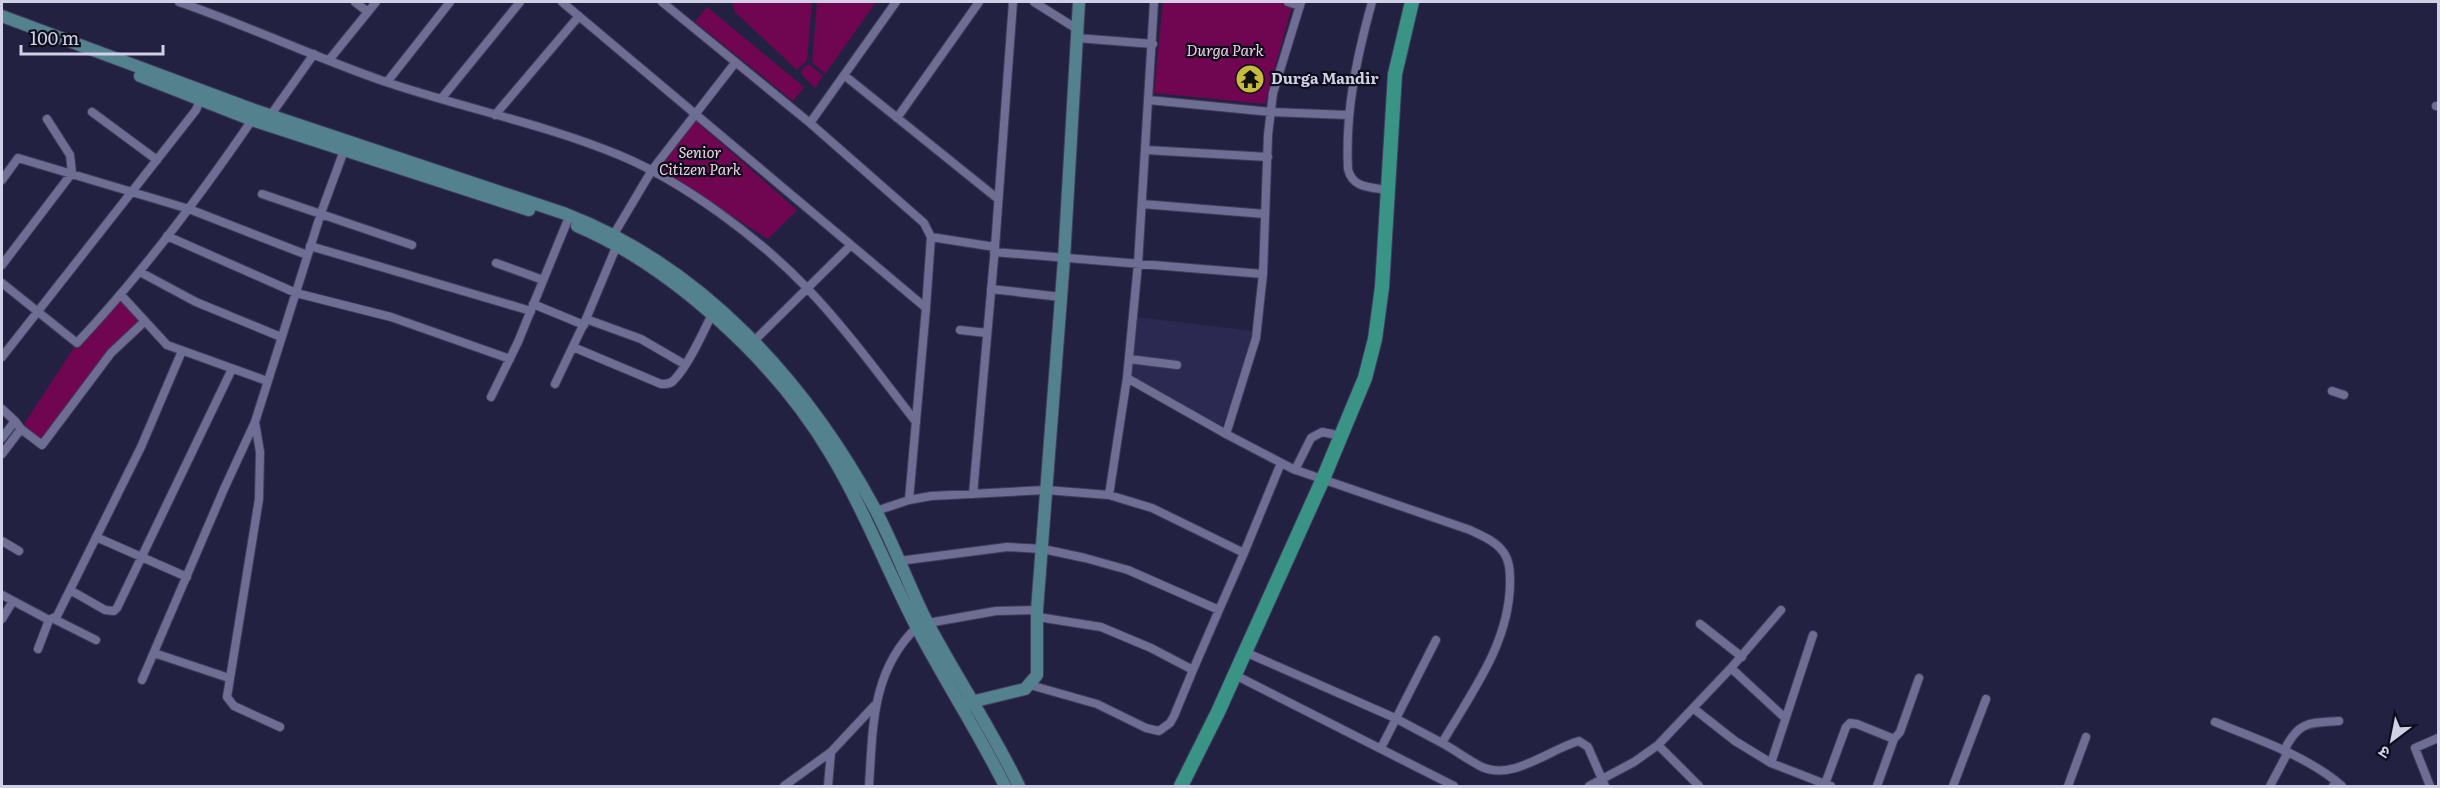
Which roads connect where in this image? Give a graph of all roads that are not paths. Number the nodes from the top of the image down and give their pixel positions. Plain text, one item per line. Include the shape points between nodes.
1 (182, 2) edge
2 (356, 2) edge
3 (376, 2) edge
4 (450, 2) edge
5 (520, 2) edge
6 (562, 2) edge
7 (662, 2) edge
8 (896, 2) edge
9 (979, 2) edge
10 (1013, 2) edge
11 (1034, 2) edge
12 (1079, 2) edge
13 (1155, 2) edge
14 (1288, 2) edge
15 (1372, 2) edge
16 (1413, 2) edge
17 (1300, 4) edge
18 (368, 12) junction
19 (579, 15) junction
20 (2, 16) edge
21 (2, 25) edge
22 (1077, 33) junction
23 (1153, 44) junction
24 (314, 54) junction
25 (329, 60) junction
26 (735, 63) junction
27 (844, 75) junction
28 (387, 82) junction
29 (441, 99) junction
30 (200, 100) junction
31 (1149, 100) junction
32 (92, 112) dead end
33 (1271, 112) junction
34 (695, 114) junction
35 (495, 115) junction
36 (1348, 115) junction
37 (255, 116) junction
38 (270, 116) junction
39 (47, 118) dead end
40 (897, 118) junction
41 (810, 123) junction
42 (345, 146) junction
43 (1146, 150) junction
44 (1268, 157) junction
45 (157, 160) junction
46 (652, 170) junction
47 (72, 173) junction
48 (2, 180) edge
49 (1387, 190) junction
50 (133, 191) junction
51 (262, 194) dead end
52 (998, 199) junction
53 (1142, 204) junction
54 (189, 209) junction
55 (321, 213) junction
56 (1265, 214) junction
57 (567, 222) junction
58 (167, 236) junction
59 (931, 237) junction
60 (615, 239) junction
61 (412, 244) dead end
62 (851, 245) junction
63 (994, 249) junction
64 (309, 250) junction
65 (1064, 259) junction
66 (496, 263) dead end
67 (1138, 264) junction
68 (2, 265) edge
69 (140, 272) junction
70 (1263, 274) junction
71 (543, 280) junction
72 (2, 283) edge
73 (807, 288) junction
74 (991, 289) junction
75 (296, 293) junction
76 (121, 295) junction
77 (1061, 297) junction
78 (532, 308) junction
79 (926, 308) junction
80 (38, 313) junction
81 (712, 314) junction
82 (144, 322) junction
83 (585, 322) junction
84 (960, 330) dead end
85 (987, 333) junction
86 (281, 338) junction
87 (755, 340) junction
88 (573, 347) junction
89 (182, 351) junction
90 (2, 357) edge
91 (510, 359) junction
92 (1129, 359) junction
93 (684, 364) junction
94 (1178, 365) dead end
95 (232, 369) junction
96 (1127, 378) junction
97 (267, 381) junction
98 (555, 384) dead end
99 (2332, 391) dead end
100 (2344, 395) dead end
101 (490, 397) dead end
102 (2, 409) edge
103 (15, 421) junction
104 (255, 422) junction
105 (916, 422) junction
106 (21, 429) junction
107 (1226, 434) junction
108 (1342, 436) junction
109 (2, 438) edge
110 (2, 454) edge
111 (1281, 464) junction
112 (1295, 470) junction
113 (1323, 480) junction
114 (1047, 490) junction
115 (973, 494) junction
116 (1109, 495) junction
117 (909, 500) junction
118 (876, 511) junction
119 (96, 537) junction
120 (2, 541) edge
121 (1042, 549) junction
122 (19, 551) dead end
123 (1244, 553) junction
124 (142, 558) junction
125 (899, 561) junction
126 (187, 577) junction
127 (70, 590) junction
128 (2, 595) edge
129 (13, 601) junction
130 (1219, 610) junction
131 (1781, 610) dead end
132 (1037, 613) junction
133 (2, 618) edge
134 (51, 620) junction
135 (1700, 624) dead end
136 (922, 625) junction
137 (1813, 635) dead end
138 (96, 640) dead end
139 (1436, 640) dead end
140 (38, 649) dead end
141 (1245, 652) junction
142 (154, 653) junction
143 (1742, 657) junction
144 (1731, 668) junction
145 (1193, 670) junction
146 (1235, 675) junction
147 (229, 678) junction
148 (1919, 678) dead end
149 (142, 680) dead end
150 (1030, 685) junction
151 (1986, 699) dead end
152 (974, 701) junction
153 (874, 706) junction
154 (961, 706) junction
155 (1693, 708) junction
156 (1395, 718) junction
157 (1785, 718) junction
158 (2339, 721) dead end
159 (2215, 722) dead end
160 (280, 727) dead end
161 (2086, 737) dead end
162 (2439, 738) edge
163 (1894, 739) junction
164 (1442, 743) junction
165 (1658, 744) junction
166 (1381, 748) junction
167 (831, 752) junction
168 (2286, 752) junction
169 (1771, 763) junction
170 (1604, 783) edge
171 (2337, 785) edge
172 (784, 786) edge
173 (828, 786) edge
174 (869, 786) edge
175 (1005, 786) edge
176 (1019, 786) edge
177 (1181, 786) edge
178 (1454, 786) edge
179 (1589, 786) edge
180 (1699, 786) edge
181 (1826, 786) edge
182 (1876, 786) edge
183 (1953, 786) edge
184 (2068, 786) edge
185 (2270, 786) edge
186 (2430, 786) edge

1 - 24 street
2 - 18 street
3 - 18 street
4 - 28 street
5 - 29 street
6 - 19 street
7 - 26 street
8 - 27 street
9 - 40 street
10 - 52 street
11 - 22 street
12 - 22 street
13 - 23 street
14 - 17 street
15 - 36 street
16 - 49 main road via 1395,74
17 - 33 street via 1277,77
18 - 25 street
19 - 34 street
19 - 35 street
20 - 37 street
21 - 30 street
22 - 23 street
22 - 65 street
23 - 31 street
24 - 25 street
24 - 38 street
25 - 28 street
26 - 34 street
26 - 41 street
27 - 40 street
27 - 41 street
28 - 29 street
29 - 35 street
30 - 37 street
30 - 45 street
31 - 33 street
31 - 43 street
32 - 45 street
33 - 36 street
33 - 44 street
34 - 46 street
34 - 62 street
35 - 46 street via 590,144
36 - 49 street via 1349,177 1359,185
37 - 38 street
37 - 42 street
37 - 54 street
38 - 42 street
39 - 47 street via 70,155
40 - 52 street
41 - 59 street via 924,223
42 - 55 street
42 - 57 street
42 - 60 street via 566,214
43 - 44 street
43 - 53 street
44 - 56 street
45 - 50 street
46 - 60 street
46 - 73 street via 737,228
47 - 48 street via 18,158
47 - 50 street
47 - 68 street
49 - 108 main road via 1375,339 1365,378
50 - 54 street
50 - 80 street
51 - 55 street
52 - 63 street
53 - 56 street
53 - 67 street
54 - 58 street
54 - 64 street
55 - 61 street
55 - 64 street
56 - 70 street
57 - 60 street
57 - 71 street
58 - 69 street
58 - 75 street
59 - 63 street
59 - 79 street
60 - 81 street
60 - 83 street
60 - 87 street via 682,278
62 - 73 street
62 - 79 street
63 - 65 street
63 - 74 street
64 - 75 street
64 - 78 street
65 - 67 street
65 - 77 street
66 - 71 street
67 - 70 street
67 - 92 street
69 - 76 street
69 - 86 street via 196,302
70 - 107 street via 1256,338
71 - 78 street
72 - 80 street
73 - 87 street
73 - 105 street
74 - 77 street
74 - 85 street
75 - 86 street
75 - 91 street via 391,316
76 - 80 street via 76,343
76 - 82 street
77 - 114 street
78 - 83 street
78 - 91 street
79 - 105 street
80 - 90 street
81 - 93 street
81 - 136 street via 804,413 830,453
82 - 89 street via 167,345
82 - 106 street via 111,353 42,444
83 - 88 street
83 - 93 street via 641,339
84 - 85 street
85 - 115 street
86 - 97 street
87 - 118 street via 818,415
88 - 93 street via 661,384 674,381
88 - 98 street
89 - 95 street
89 - 119 street via 141,447
91 - 101 street
92 - 94 street
92 - 96 street
95 - 97 street
95 - 124 street
96 - 107 street
96 - 116 street
97 - 104 street
99 - 100 street
102 - 103 street
103 - 106 street
103 - 109 street
104 - 126 street
104 - 147 street via 260,452 259,500
105 - 117 street
106 - 110 street
107 - 111 street
108 - 112 street via 1322,432 1311,438
108 - 113 main road
111 - 112 street
111 - 123 street
112 - 113 street
113 - 141 main road
113 - 164 street via 1470,530 1496,544 1508,560 1509,594 1500,635 1488,666
114 - 115 street
114 - 116 street
114 - 121 street
115 - 117 street
116 - 123 street via 1152,508
117 - 118 street
118 - 125 street
119 - 124 street
119 - 127 street
120 - 122 street
121 - 125 street via 1007,547
121 - 130 street via 1128,570
121 - 132 street
123 - 130 street
124 - 126 street
124 - 127 street via 114,611
125 - 136 street
126 - 142 street
127 - 134 street
128 - 129 street
129 - 133 street
129 - 134 street
130 - 145 street
131 - 143 street
132 - 136 street via 996,611
132 - 145 street via 1101,627
132 - 150 street via 1038,675
134 - 138 street
134 - 140 street
135 - 143 street
136 - 152 street
136 - 153 street via 906,637 890,662
136 - 154 street
137 - 157 street
139 - 156 street
141 - 146 main road
141 - 156 street
142 - 147 street
142 - 149 street
143 - 144 street
144 - 155 street
144 - 157 street
145 - 150 street via 1174,716 1159,731 1097,704
146 - 166 street
146 - 177 main road
147 - 160 street via 227,697 234,706
148 - 163 street
150 - 152 street via 1020,691
151 - 183 street
152 - 154 street
152 - 176 street
153 - 167 street
153 - 174 street
154 - 175 street
155 - 165 street
155 - 169 street
156 - 164 street
156 - 166 street
157 - 169 street
158 - 168 street via 2301,727 2292,735
159 - 168 street
161 - 184 street
162 - 186 street via 2415,748
163 - 181 street via 1850,723
163 - 182 street
164 - 170 street via 1482,767 1502,770 1579,741 1588,747
165 - 170 street
165 - 180 street
166 - 178 street
167 - 172 street
167 - 173 street
168 - 171 street via 2318,768
168 - 185 street
169 - 181 street
170 - 179 street

